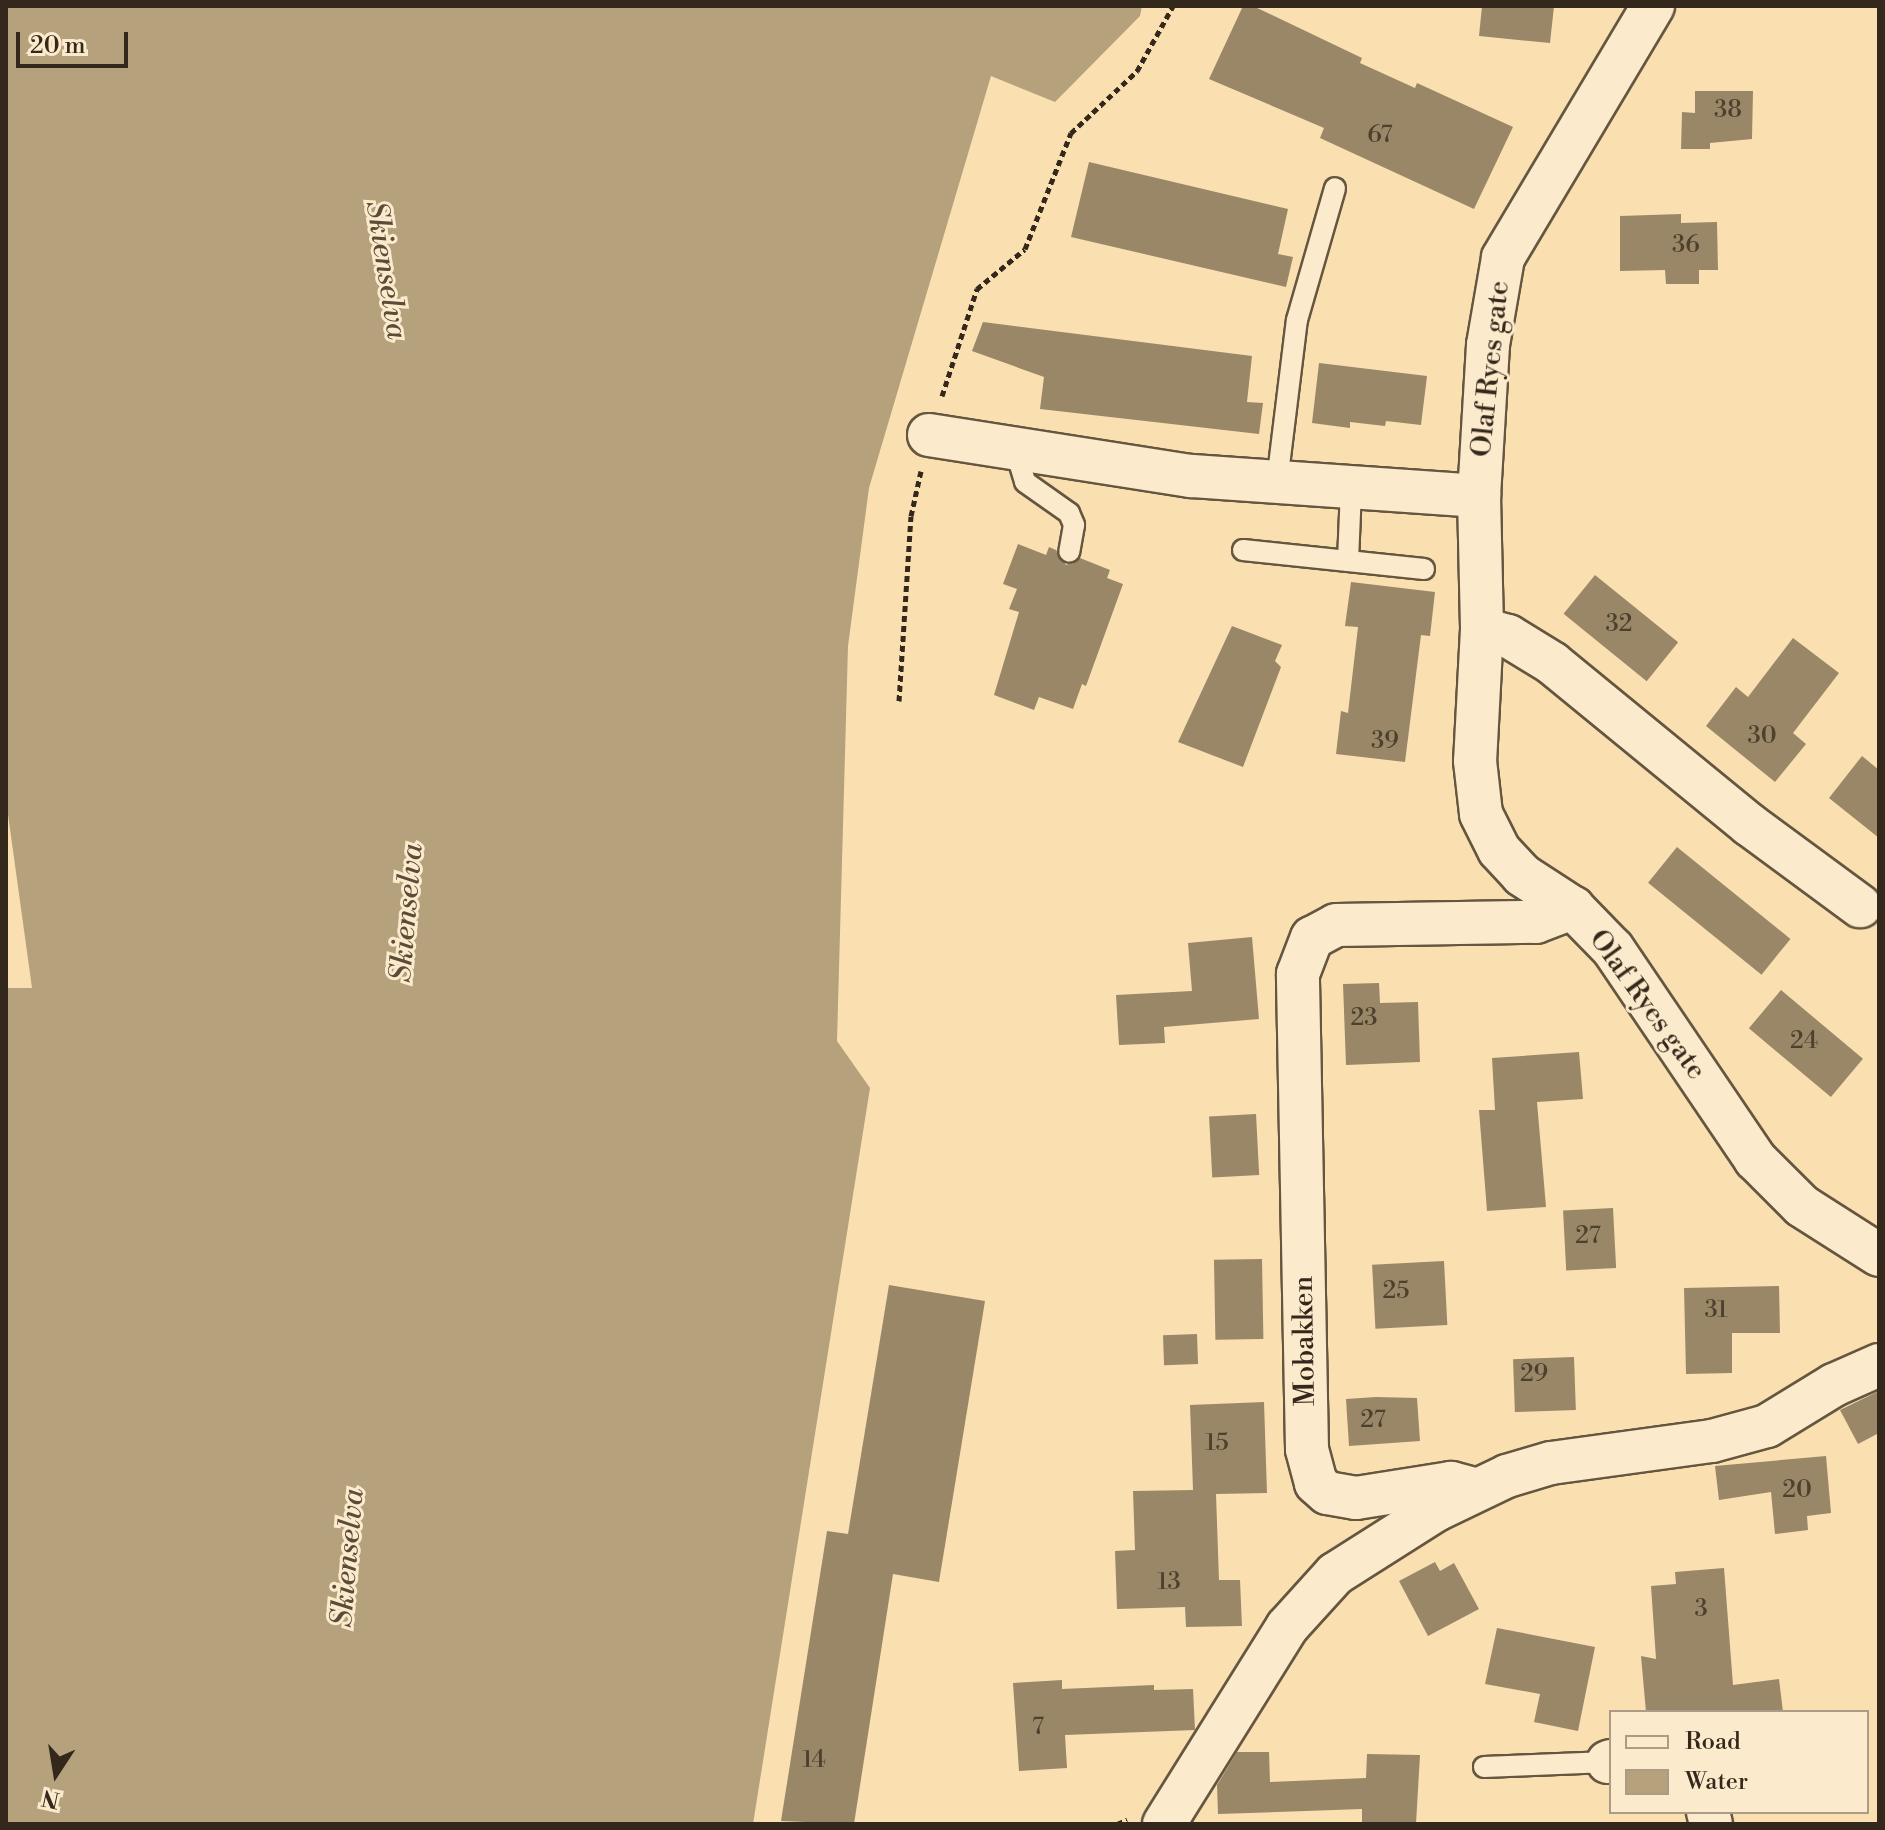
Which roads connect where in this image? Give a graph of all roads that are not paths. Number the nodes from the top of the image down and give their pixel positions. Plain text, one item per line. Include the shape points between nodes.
1 (1653, 6) edge
2 (1335, 188) dead end
3 (929, 435) road end
4 (1016, 452) junction
5 (1277, 482) junction
6 (1351, 490) junction
7 (1479, 496) junction
8 (1243, 550) dead end
9 (1069, 552) dead end
10 (1348, 561) junction
11 (1424, 569) dead end
12 (1482, 629) junction
13 (1860, 906) dead end
14 (1573, 908) junction
15 (1879, 1255) edge
16 (1879, 1365) edge
17 (1474, 1489) junction
18 (1609, 1762) edge
19 (1484, 1767) dead end
20 (1164, 1824) edge

1 - 7 street, Olaf Ryes gate via 1503,258 1488,345
2 - 5 lane via 1300,304
3 - 4 street
4 - 5 street
4 - 9 lane via 1025,482 1069,513 1074,525
5 - 6 street
6 - 7 street
6 - 10 lane
7 - 12 street, Olaf Ryes gate
8 - 10 lane
10 - 11 lane
12 - 13 street via 1508,636 1552,663 1750,825
12 - 14 street, Olaf Ryes gate via 1475,761 1481,814 1499,850 1522,875
14 - 15 street, Olaf Ryes gate via 1630,973 1755,1159 1802,1206
14 - 17 street, Mobakken via 1536,922 1416,921 1324,928 1302,956 1307,1449 1316,1483 1327,1493 1356,1498 1451,1483
16 - 17 street, Mobakken via 1767,1426 1712,1441 1551,1463
17 - 20 street, Mobakken via 1335,1574 1287,1627 1250,1680
18 - 19 lane

